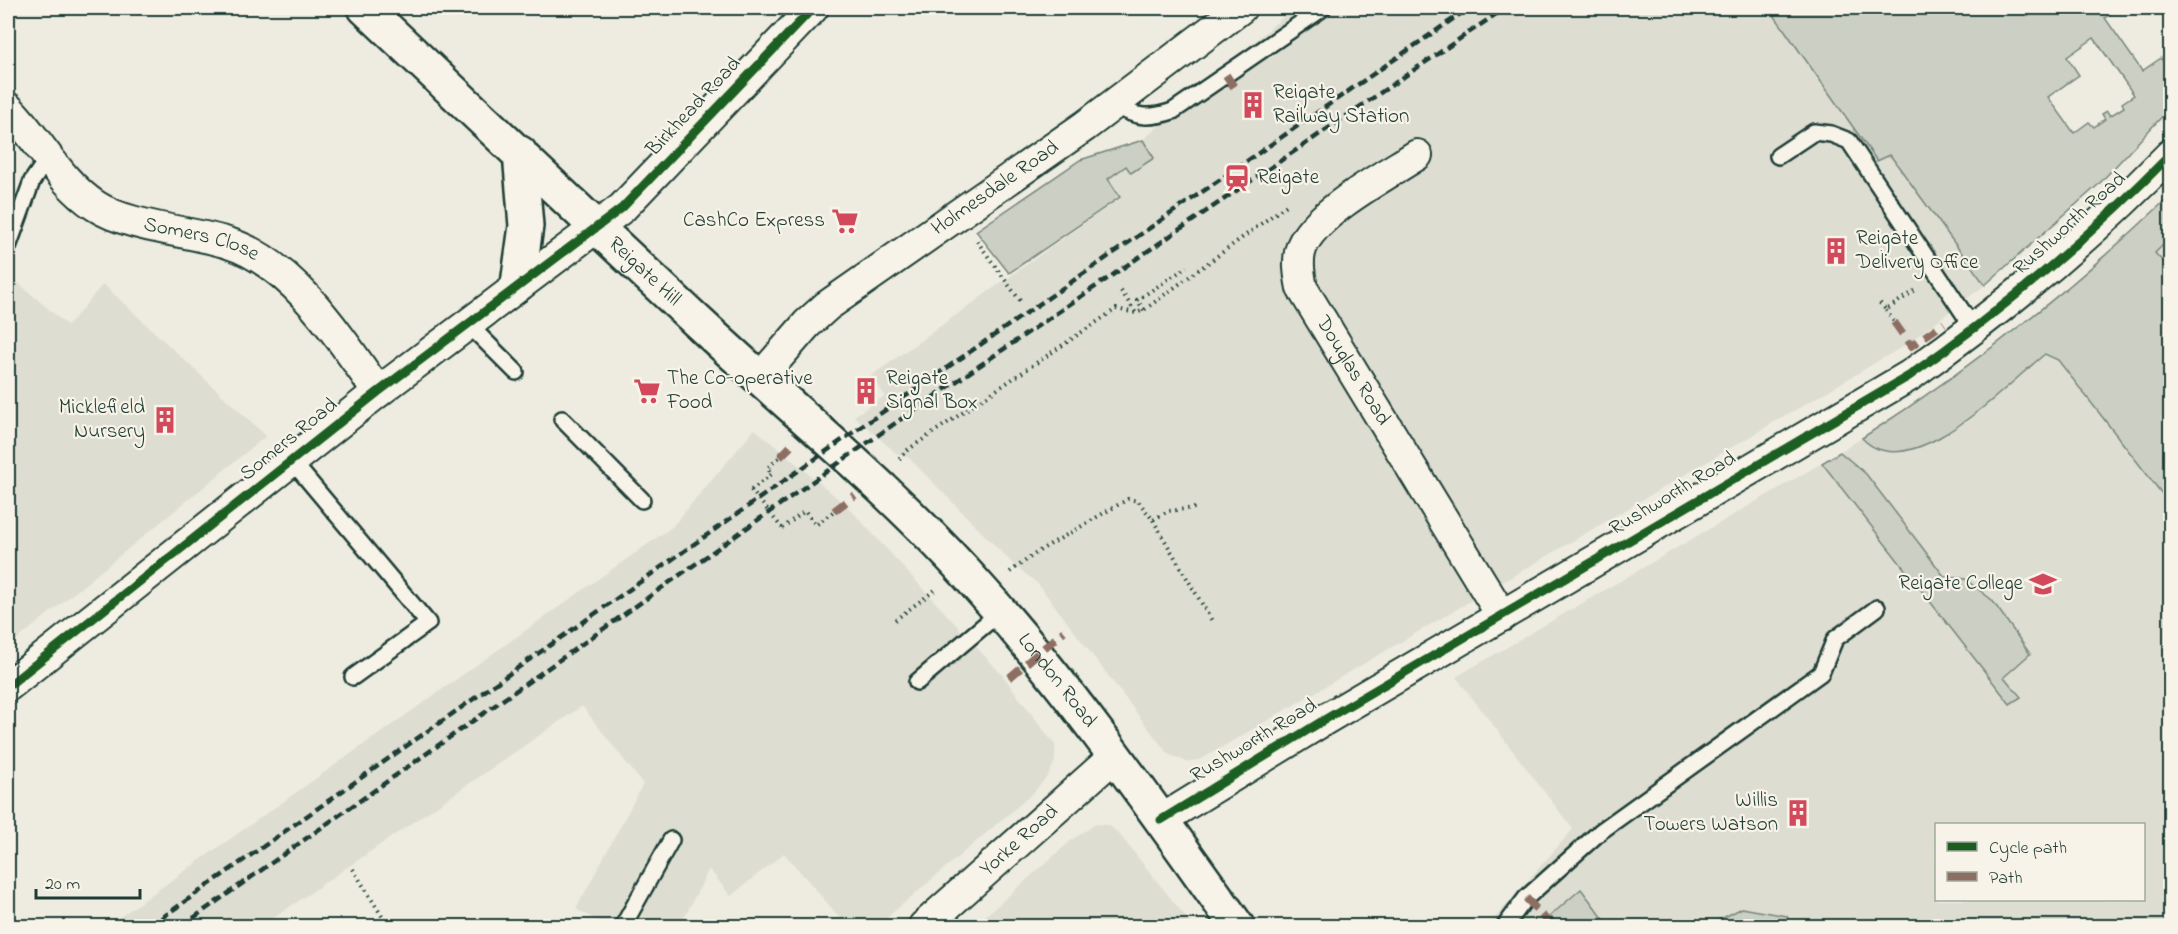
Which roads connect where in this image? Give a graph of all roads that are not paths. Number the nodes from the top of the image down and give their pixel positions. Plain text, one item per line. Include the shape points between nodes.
1 (365, 8) edge
2 (813, 8) edge
3 (1241, 8) edge
4 (1323, 8) edge
5 (1114, 105) junction
6 (8, 108) edge
7 (519, 153) junction
8 (1417, 155) dead end
9 (2170, 155) edge
10 (1778, 156) dead end
11 (48, 158) junction
12 (598, 227) junction
13 (8, 247) edge
14 (518, 284) junction
15 (468, 324) junction
16 (1974, 329) junction
17 (516, 372) dead end
18 (760, 378) junction
19 (378, 392) junction
20 (562, 419) dead end
21 (850, 457) joint
22 (292, 461) junction
23 (642, 500) dead end
24 (991, 601) junction
25 (1877, 608) dead end
26 (1502, 616) junction
27 (353, 677) dead end
28 (917, 682) dead end
29 (8, 686) edge
30 (1115, 756) junction
31 (1161, 820) junction
32 (671, 840) dead end
33 (623, 927) edge
34 (924, 927) edge
35 (1237, 927) edge
36 (1505, 927) edge

1 - 7 main road, Reigate Hill
2 - 12 street, Birkhead Road via 622,208
3 - 5 street, Holmesdale Road
4 - 5 lane via 1173,111 1153,118 1129,114
5 - 18 street, Holmesdale Road via 827,306
6 - 11 street, Somers Close
7 - 12 main road, Reigate Hill
7 - 14 main road via 525,226
8 - 26 street, Douglas Road via 1317,224 1303,243 1298,268 1302,288
9 - 16 street, Rushworth Road via 2120,205
10 - 16 lane via 1814,132 1849,141
11 - 13 lane via 32,181
11 - 19 street, Somers Close via 97,207 127,219 230,243 280,271 336,331
12 - 14 street, Somers Road
12 - 18 main road, Reigate Hill
14 - 15 street, Somers Road
15 - 17 lane
15 - 19 street, Somers Road
16 - 26 street, Rushworth Road via 1909,376
18 - 21 main road, Reigate Hill
19 - 22 street, Somers Road
20 - 23 lane
21 - 24 main road, London Road
22 - 27 lane via 428,623
22 - 29 street, Somers Road
24 - 28 lane
24 - 30 main road, London Road
25 - 36 lane via 1835,639 1821,672 1601,831 1526,898
26 - 31 street, Rushworth Road
30 - 31 main road, London Road
30 - 34 street, Yorke Road
31 - 35 main road, London Road
32 - 33 lane

